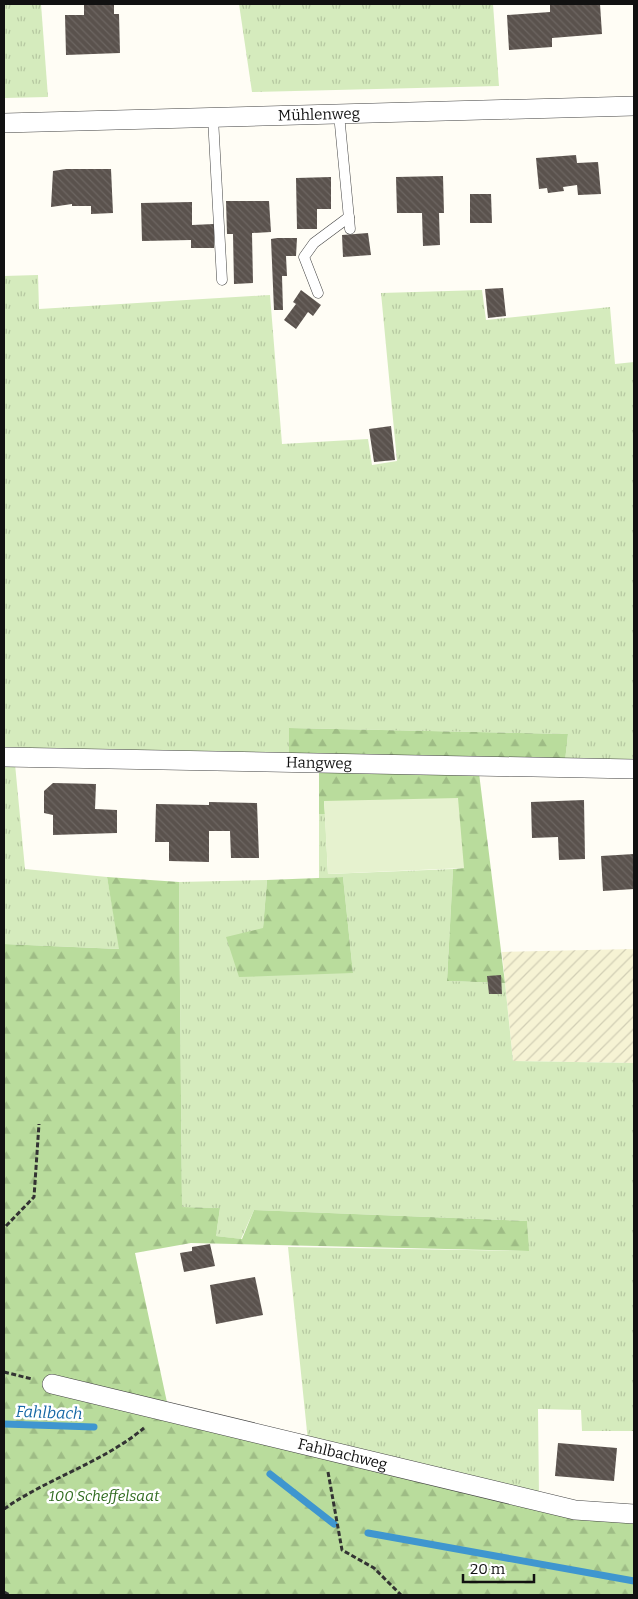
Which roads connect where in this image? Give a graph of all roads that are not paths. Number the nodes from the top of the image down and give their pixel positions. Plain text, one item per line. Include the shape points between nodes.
1 (634, 106) edge
2 (339, 114) junction
3 (213, 118) junction
4 (4, 122) edge
5 (349, 217) junction
6 (350, 229) dead end
7 (222, 280) dead end
8 (318, 293) dead end
9 (4, 757) edge
10 (634, 769) edge
11 (52, 1384) road end
12 (634, 1514) edge

1 - 2 street, Mühlenweg
2 - 3 street, Mühlenweg
2 - 5 lane
3 - 4 street, Mühlenweg
3 - 7 lane
5 - 6 lane
5 - 8 lane via 314,243 304,257
9 - 10 street, Hangweg
11 - 12 street, Fahlbachweg via 575,1510

